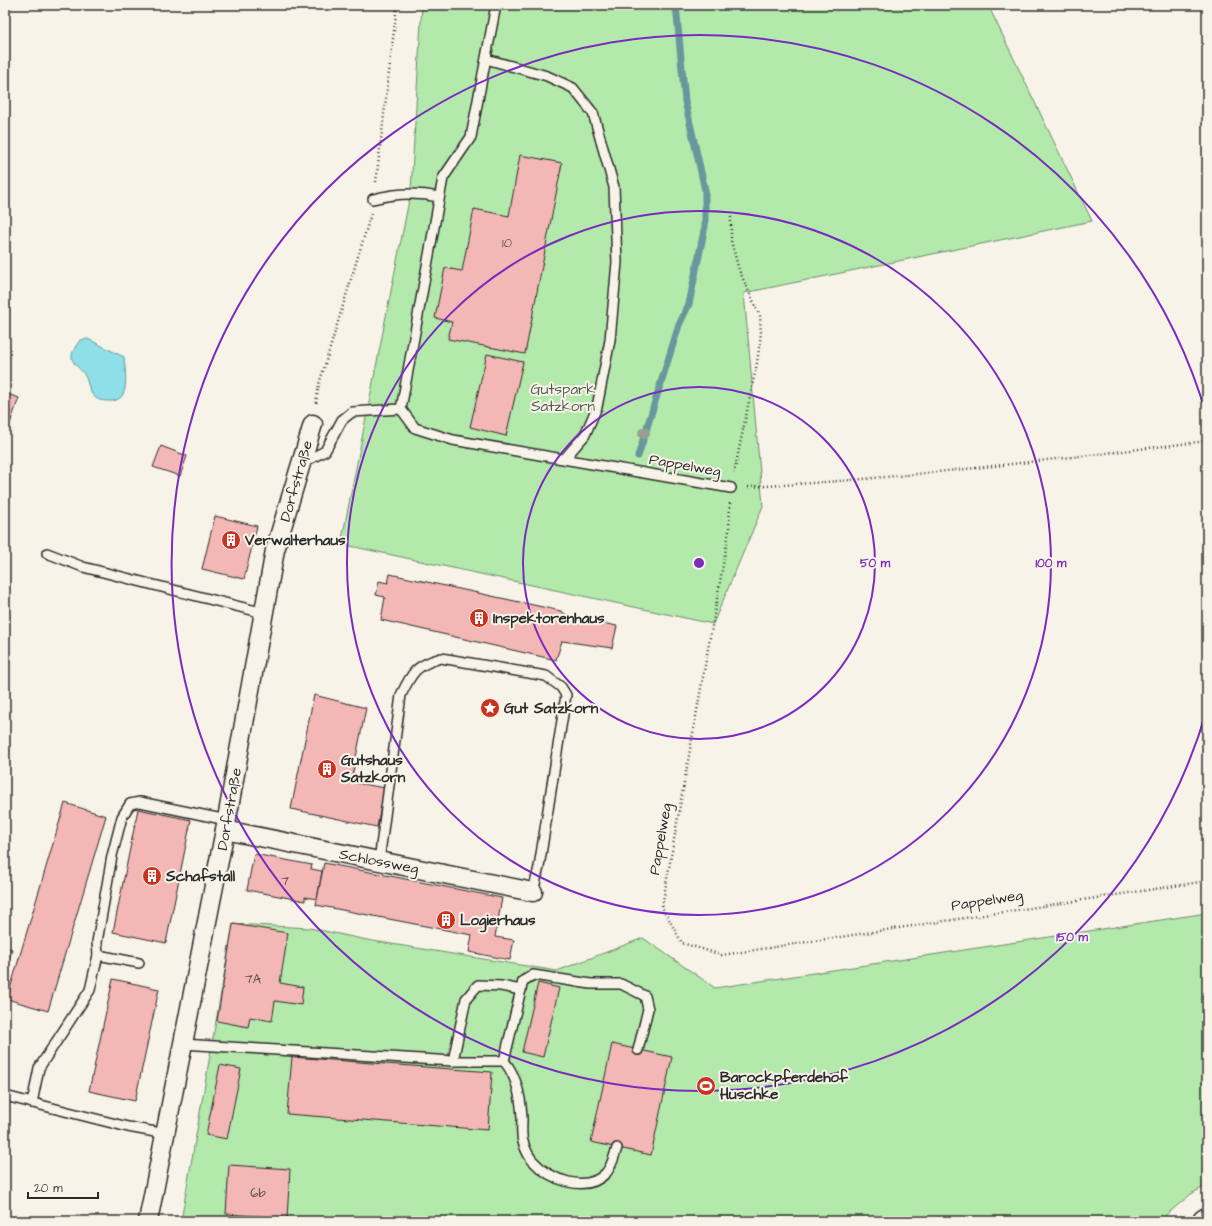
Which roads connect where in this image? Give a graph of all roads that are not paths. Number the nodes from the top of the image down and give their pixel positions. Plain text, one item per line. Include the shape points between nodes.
1 (496, 5) edge
2 (486, 59) junction
3 (439, 197) junction
4 (374, 199) road end
5 (401, 409) junction
6 (313, 424) road end
7 (565, 458) junction
8 (301, 463) junction
9 (731, 488) road end
10 (47, 553) dead end
11 (264, 613) junction
12 (226, 825) junction
13 (379, 861) junction
14 (533, 892) joint
15 (98, 955) junction
16 (139, 963) dead end
17 (521, 990) junction
18 (184, 1044) junction
19 (638, 1050) dead end
20 (453, 1061) junction
21 (504, 1061) junction
22 (5, 1096) edge
23 (32, 1103) junction
24 (166, 1134) junction
25 (617, 1148) dead end
26 (1207, 1219) edge
27 (148, 1221) edge
28 (1204, 1221) edge

1 - 2 lane
2 - 3 lane via 471,137 442,178
2 - 7 lane via 547,76 573,88 593,113 614,187 617,262 610,340 597,407 585,435
3 - 4 lane via 419,193 392,194
3 - 5 lane
5 - 7 lane, Pappelweg via 415,428 453,440
5 - 8 lane via 352,412 342,420 325,451
6 - 8 street, Dorfstraße
7 - 9 lane, Pappelweg
8 - 11 street, Dorfstraße via 275,550
10 - 11 lane via 83,567
11 - 12 street, Dorfstraße
12 - 13 street, Schlossweg
12 - 15 lane via 140,802 130,804 122,817 112,856 97,942
12 - 18 street, Dorfstraße
13 - 14 street, Schlossweg
13 - 14 lane via 401,695 411,674 425,662 441,658 546,676 561,687 566,695
15 - 16 lane
15 - 23 lane via 90,990 39,1068
17 - 19 lane via 523,981 533,975 591,984 621,984 645,996 648,1009
17 - 20 lane via 478,985 466,999
17 - 21 lane
18 - 20 lane
18 - 24 street, Dorfstraße
20 - 21 lane
21 - 25 lane via 513,1071 522,1107 523,1140 532,1160 543,1170 557,1179 580,1184 598,1178 606,1172
22 - 23 lane
23 - 24 lane
24 - 27 street, Dorfstraße
26 - 28 street

